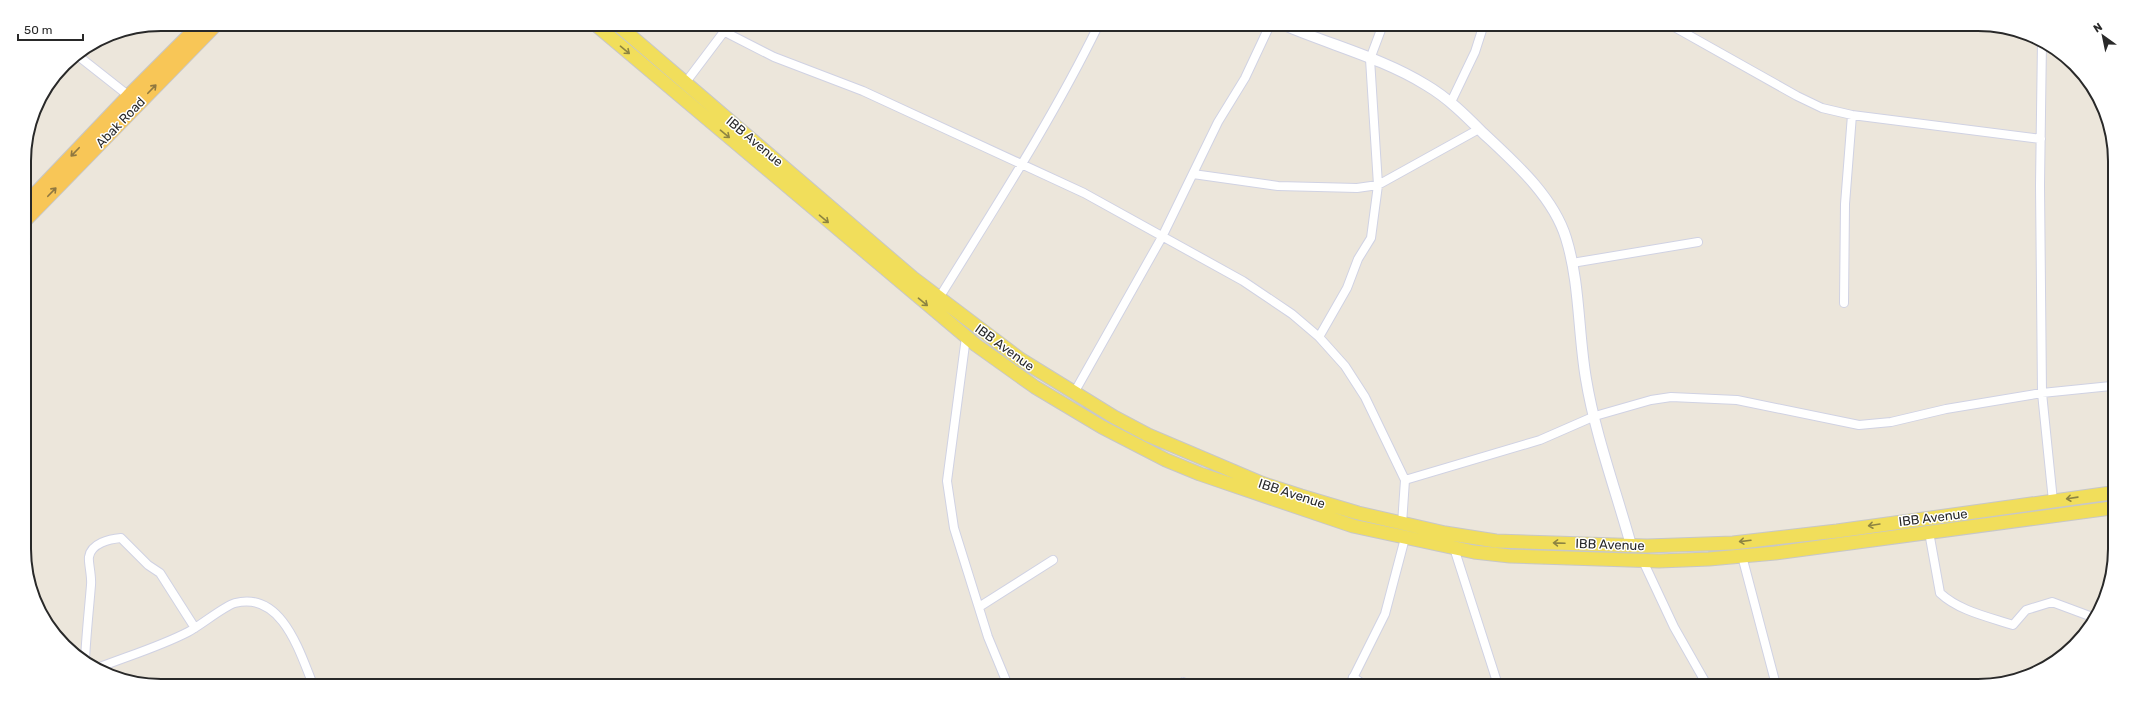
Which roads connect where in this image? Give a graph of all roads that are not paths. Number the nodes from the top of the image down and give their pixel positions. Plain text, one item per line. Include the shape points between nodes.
1 (194, 31) edge
2 (209, 31) edge
3 (603, 31) edge
4 (625, 31) edge
5 (725, 31) edge
6 (730, 31) edge
7 (1096, 31) edge
8 (1267, 31) edge
9 (1299, 31) edge
10 (1380, 31) edge
11 (1482, 31) edge
12 (1681, 31) edge
13 (2042, 48) edge
14 (81, 58) edge
15 (1370, 59) junction
16 (686, 82) junction
17 (129, 96) junction
18 (1451, 102) junction
19 (1852, 115) junction
20 (1479, 129) junction
21 (2041, 139) junction
22 (1022, 165) junction
23 (1193, 174) junction
24 (1378, 185) junction
25 (31, 199) edge
26 (31, 214) edge
27 (1162, 237) junction
28 (1698, 242) dead end
29 (1572, 263) junction
30 (939, 298) junction
31 (1844, 303) dead end
32 (966, 337) junction
33 (1319, 337) junction
34 (2108, 386) edge
35 (1074, 393) junction
36 (2042, 394) junction
37 (1595, 416) junction
38 (1405, 480) junction
39 (2108, 493) edge
40 (2052, 501) junction
41 (2108, 508) edge
42 (1402, 524) junction
43 (1929, 532) junction
44 (1405, 538) junction
45 (1631, 545) junction
46 (1454, 548) junction
47 (1742, 556) junction
48 (1053, 560) dead end
49 (1643, 561) junction
50 (979, 607) junction
51 (2089, 616) edge
52 (195, 628) junction
53 (85, 654) edge
54 (104, 666) edge
55 (311, 679) edge
56 (1005, 679) edge
57 (1353, 679) edge
58 (1496, 679) edge
59 (1704, 679) edge
60 (1774, 679) edge

1 - 17 highway, Abak Road
26 -> 2 highway, Abak Road
3 -> 32 main road
4 - 16 main road, IBB Avenue
5 - 16 street
6 - 22 street via 774,57 863,91
7 - 22 street
8 - 23 street
9 - 15 street
10 - 15 street
11 - 18 street via 1475,52
12 - 19 street via 1797,96 1822,108
13 - 21 street
14 - 17 street
15 - 18 street via 1425,84
15 - 24 street
16 - 30 main road, IBB Avenue
17 -> 25 highway, Abak Road
18 - 20 street
19 - 21 street
19 - 31 street via 1845,204
20 - 24 street
20 - 29 street via 1523,172 1551,208 1566,236
21 - 36 street
22 - 27 street via 1084,193
22 - 30 street
23 - 24 street via 1278,186 1357,188
23 - 27 street
24 - 33 street via 1371,238
27 - 33 street via 1243,281 1292,314
27 - 35 street
28 - 29 street
29 - 37 street via 1586,379
30 - 35 main road, IBB Avenue via 1020,359
32 - 44 main road via 1040,390 1102,427 1166,460 1297,508 1353,526
32 - 50 street via 947,481 954,528
33 - 38 street via 1345,366 1365,397
34 - 36 street
35 - 42 main road, IBB Avenue via 1148,435 1261,483
36 - 37 street via 1946,409 1890,422 1859,425 1737,400 1694,397 1651,400
36 - 40 street
37 - 38 street via 1540,440
37 - 45 street
38 - 42 street
39 -> 40 main road, IBB Avenue
40 -> 45 main road, IBB Avenue via 1733,543
41 - 43 main road
45 -> 42 main road, IBB Avenue via 1496,541
43 - 47 main road
43 - 51 street via 1940,593 1947,600 2013,625 2026,610 2052,602
44 - 46 main road
44 - 57 street via 1384,614
46 - 49 main road via 1510,556
46 - 58 street
47 - 49 main road
47 - 60 street
48 - 50 street
49 - 59 street via 1674,627
50 - 56 street via 990,644
52 - 53 street via 160,573 148,565 121,538 110,539 96,546 89,556 91,584
52 - 54 street
52 - 55 street via 233,603 247,601 264,606 292,633

